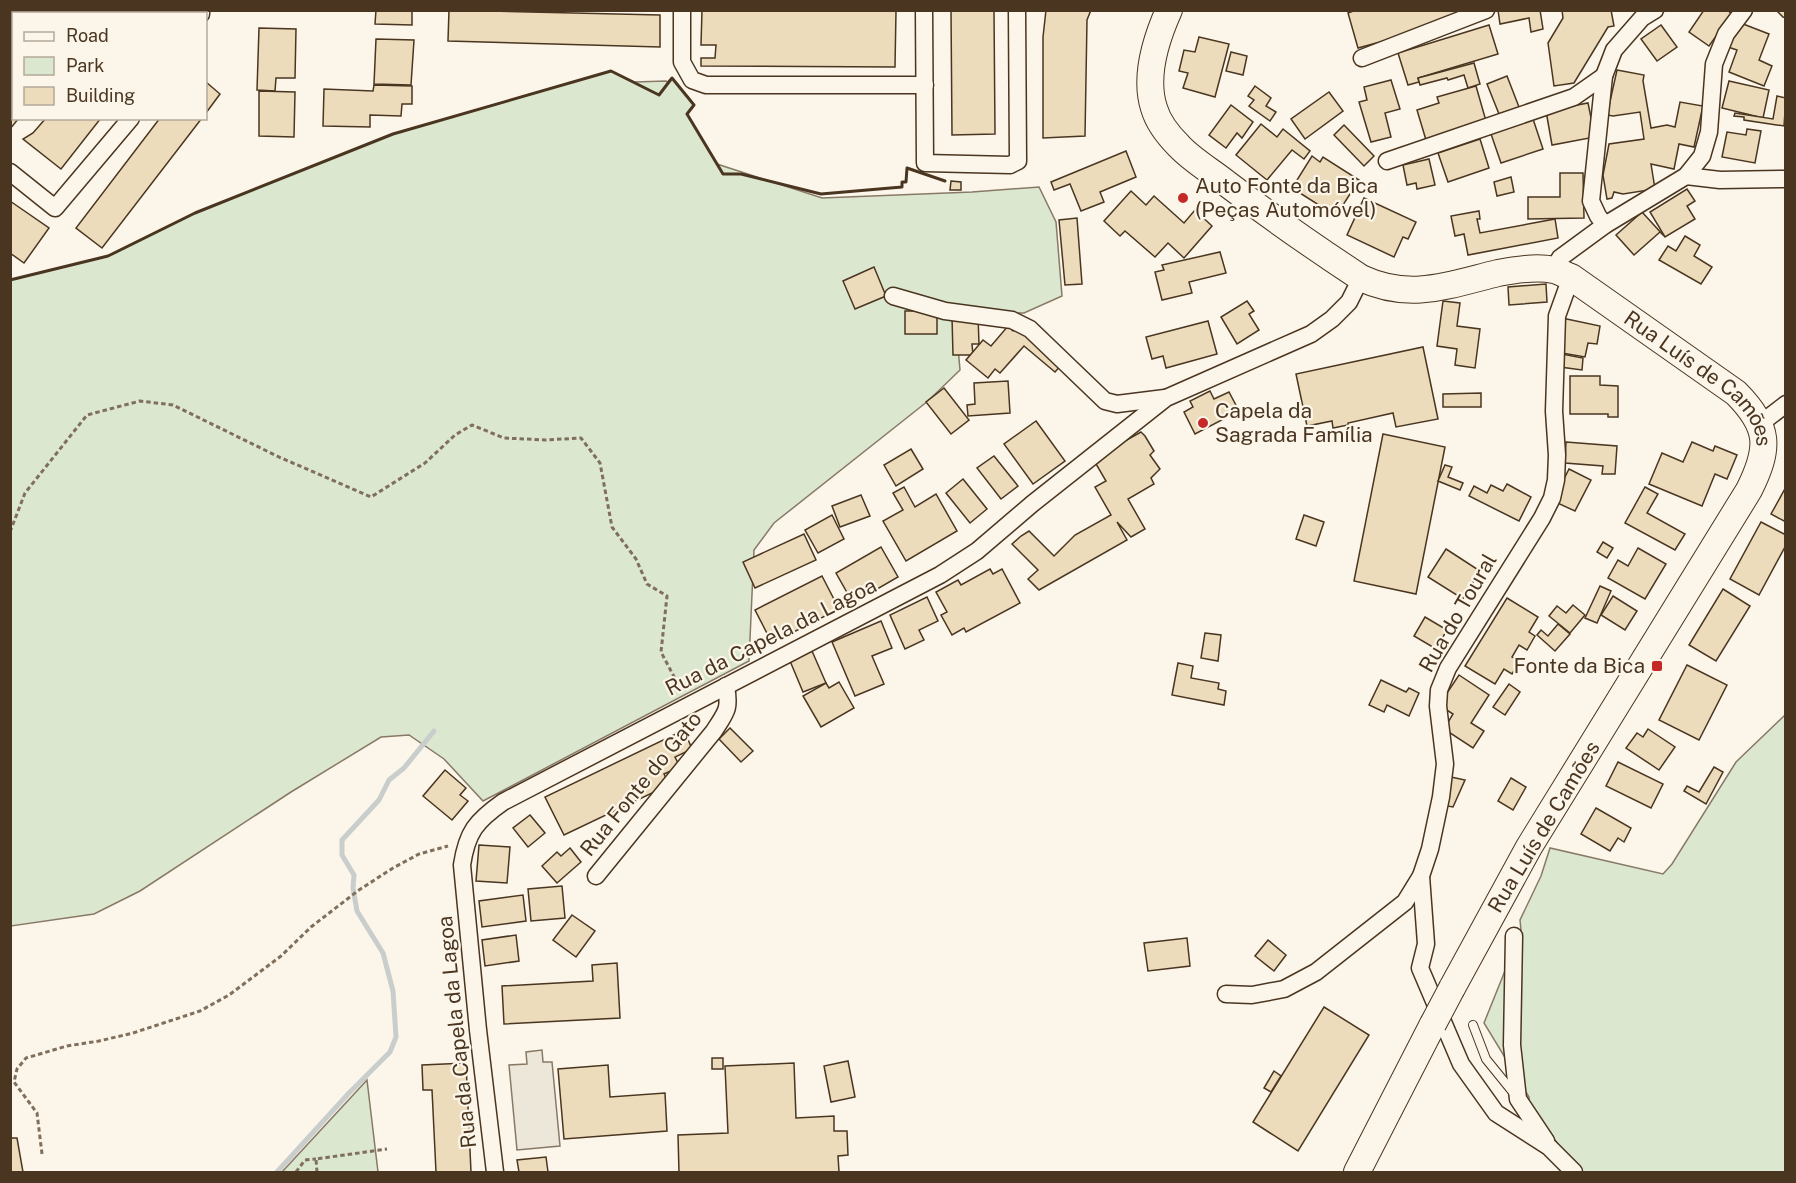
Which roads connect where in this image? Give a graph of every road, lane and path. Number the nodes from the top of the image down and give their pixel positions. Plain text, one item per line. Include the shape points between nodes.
1 (682, 10) edge
2 (924, 10) edge
3 (1017, 10) edge
4 (1169, 10) edge
5 (1486, 10) edge
6 (1655, 10) edge
7 (1744, 10) edge
8 (1362, 58) dead end
9 (1604, 76) junction
10 (925, 85) junction
11 (129, 120) edge
12 (1387, 161) dead end
13 (10, 172) edge
14 (1686, 176) junction
15 (1785, 178) edge
16 (1605, 225) junction
17 (1562, 273) junction
18 (1361, 278) junction
19 (893, 296) dead end
20 (1166, 398) junction
21 (1785, 404) edge
22 (1760, 424) junction
23 (10, 532) edge
24 (726, 686) junction
25 (689, 705) junction
26 (466, 844) junction
27 (596, 876) dead end
28 (1422, 876) junction
29 (1514, 936) dead end
30 (1226, 994) dead end
31 (1473, 1025) dead end
32 (1518, 1099) junction
33 (1549, 1147) junction
34 (387, 1149) dead end
35 (42, 1154) dead end
36 (316, 1159) junction
37 (296, 1173) edge
38 (317, 1173) edge
39 (495, 1173) edge
40 (1357, 1173) edge
41 (1574, 1173) edge

1 - 10 street via 682,63 692,80 706,85
2 - 10 street
3 - 10 street via 1018,161 1010,165 925,163
4 - 18 main road via 1150,77 1154,110 1166,131 1180,147 1283,226
5 - 8 street
6 - 9 street via 1642,18 1614,50
7 - 14 street via 1726,34 1714,64 1709,132 1702,156
9 - 12 street via 1574,97
9 - 16 street via 1591,201
11 - 13 street via 55,208
14 - 15 street via 1720,180
14 - 16 street
16 - 17 street via 1560,258
17 - 18 main road via 1518,269 1408,291
17 - 22 main road, Rua Luís de Camões via 1737,393
17 - 28 street, Rua do Toural via 1554,411 1556,480 1552,498 1448,668 1439,690 1445,764
18 - 20 street, Rua da Capela da Lagoa via 1349,302 1311,334
19 - 20 street via 945,311 1012,320 1030,329 1105,401 1117,404
20 - 24 street, Rua da Capela da Lagoa via 977,551 940,575
21 - 22 street
22 - 40 main road, Rua Luís de Camões, bridge via 1761,466 1749,490 1529,847
23 - 25 path via 26,493 87,415 140,401 173,405 371,497 425,463 472,424 504,438 581,438 600,463 612,527 636,559 647,584 668,596 661,652
24 - 25 street, Rua da Capela da Lagoa
24 - 27 street, Rua Fonte do Gato via 729,704 725,715
25 - 26 street, Rua da Capela da Lagoa via 503,802 481,819
26 - 35 path via 419,854 359,890 230,995 200,1011 133,1033 26,1058 17,1069 14,1082 37,1113
26 - 39 street, Rua da Capela da Lagoa via 462,865
28 - 30 street via 1405,902 1316,972 1284,989 1252,995
28 - 33 street, Rua do Toural via 1426,944 1420,968 1461,1064 1496,1113
29 - 32 street, Rua do Toural via 1512,1045
31 - 32 lane via 1486,1059
32 - 33 street, Rua do Toural
33 - 41 street, Rua do Toural
34 - 36 path
36 - 37 path via 305,1160
36 - 38 path

